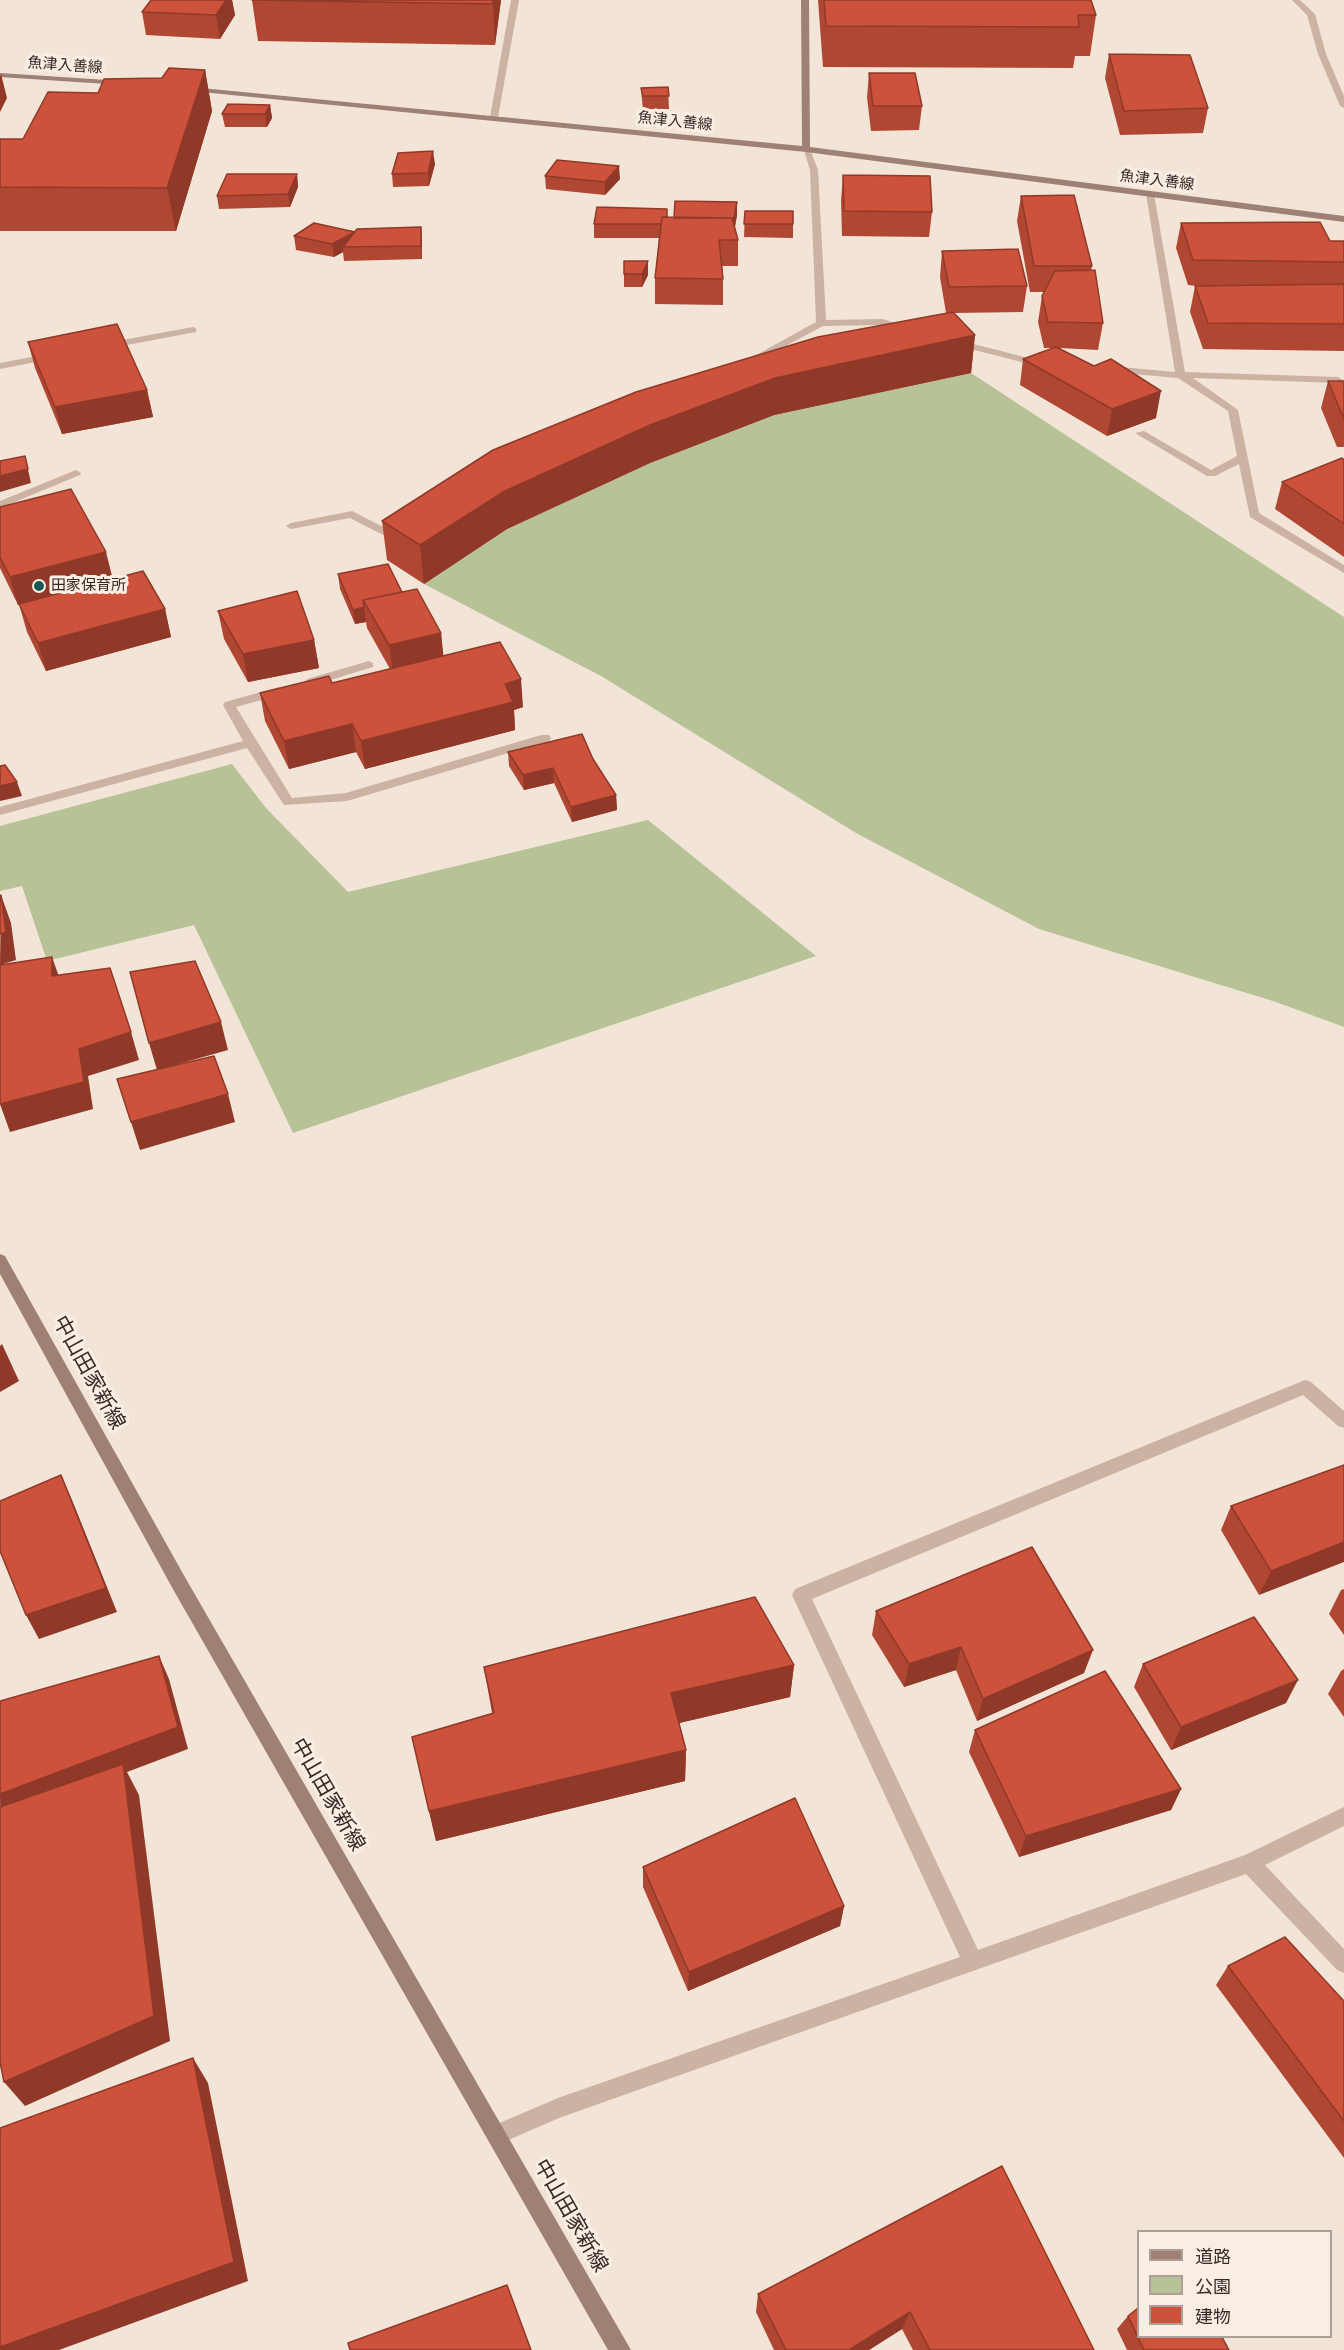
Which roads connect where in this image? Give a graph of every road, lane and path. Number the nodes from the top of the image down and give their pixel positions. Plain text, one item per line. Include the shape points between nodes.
1 (515, 0) edge
2 (805, 0) edge
3 (1296, 0) edge
4 (0, 75) edge
5 (136, 84) edge
6 (182, 88) edge
7 (1344, 106) edge
8 (494, 117) junction
9 (806, 149) junction
10 (1150, 194) junction
11 (1344, 219) edge
12 (821, 323) junction
13 (193, 330) dead end
14 (916, 332) edge
15 (939, 338) edge
16 (91, 349) edge
17 (68, 353) edge
18 (1055, 365) edge
19 (0, 366) edge
20 (743, 366) edge
21 (1101, 368) edge
22 (1181, 375) junction
23 (1338, 380) edge
24 (1140, 433) dead end
25 (1242, 458) junction
26 (76, 473) dead end
27 (0, 505) edge
28 (410, 523) edge
29 (291, 526) dead end
30 (1344, 570) edge
31 (369, 665) dead end
32 (545, 738) dead end
33 (250, 743) junction
34 (0, 812) edge
35 (0, 1260) edge
36 (1344, 1421) edge
37 (1344, 1816) edge
38 (1249, 1863) junction
39 (974, 1962) junction
40 (1344, 1963) edge
41 (497, 2134) junction
42 (620, 2350) edge

1 - 8 street
2 - 9 main road
3 - 7 street via 1311,14 1322,54
4 - 5 main road, 魚津入善線
6 - 8 main road, 魚津入善線
8 - 9 main road, 魚津入善線
9 - 10 main road, 魚津入善線
9 - 12 street via 814,170
10 - 11 main road, 魚津入善線
10 - 22 street
12 - 14 street via 883,322
12 - 20 street
13 - 16 street
15 - 18 street via 1032,363
17 - 19 street
21 - 22 street
22 - 23 street
22 - 25 street via 1233,410
24 - 25 street via 1210,474
25 - 30 street via 1254,515
26 - 27 street
28 - 29 street via 389,535 352,514
31 - 33 street via 229,705
32 - 33 street via 347,797 288,802
33 - 34 street
35 - 41 main road, 中山田家新線 via 180,1585
36 - 39 street via 1305,1387 801,1595
37 - 38 street
38 - 39 street
38 - 40 street
39 - 41 street via 558,2108
41 - 42 main road, 中山田家新線

